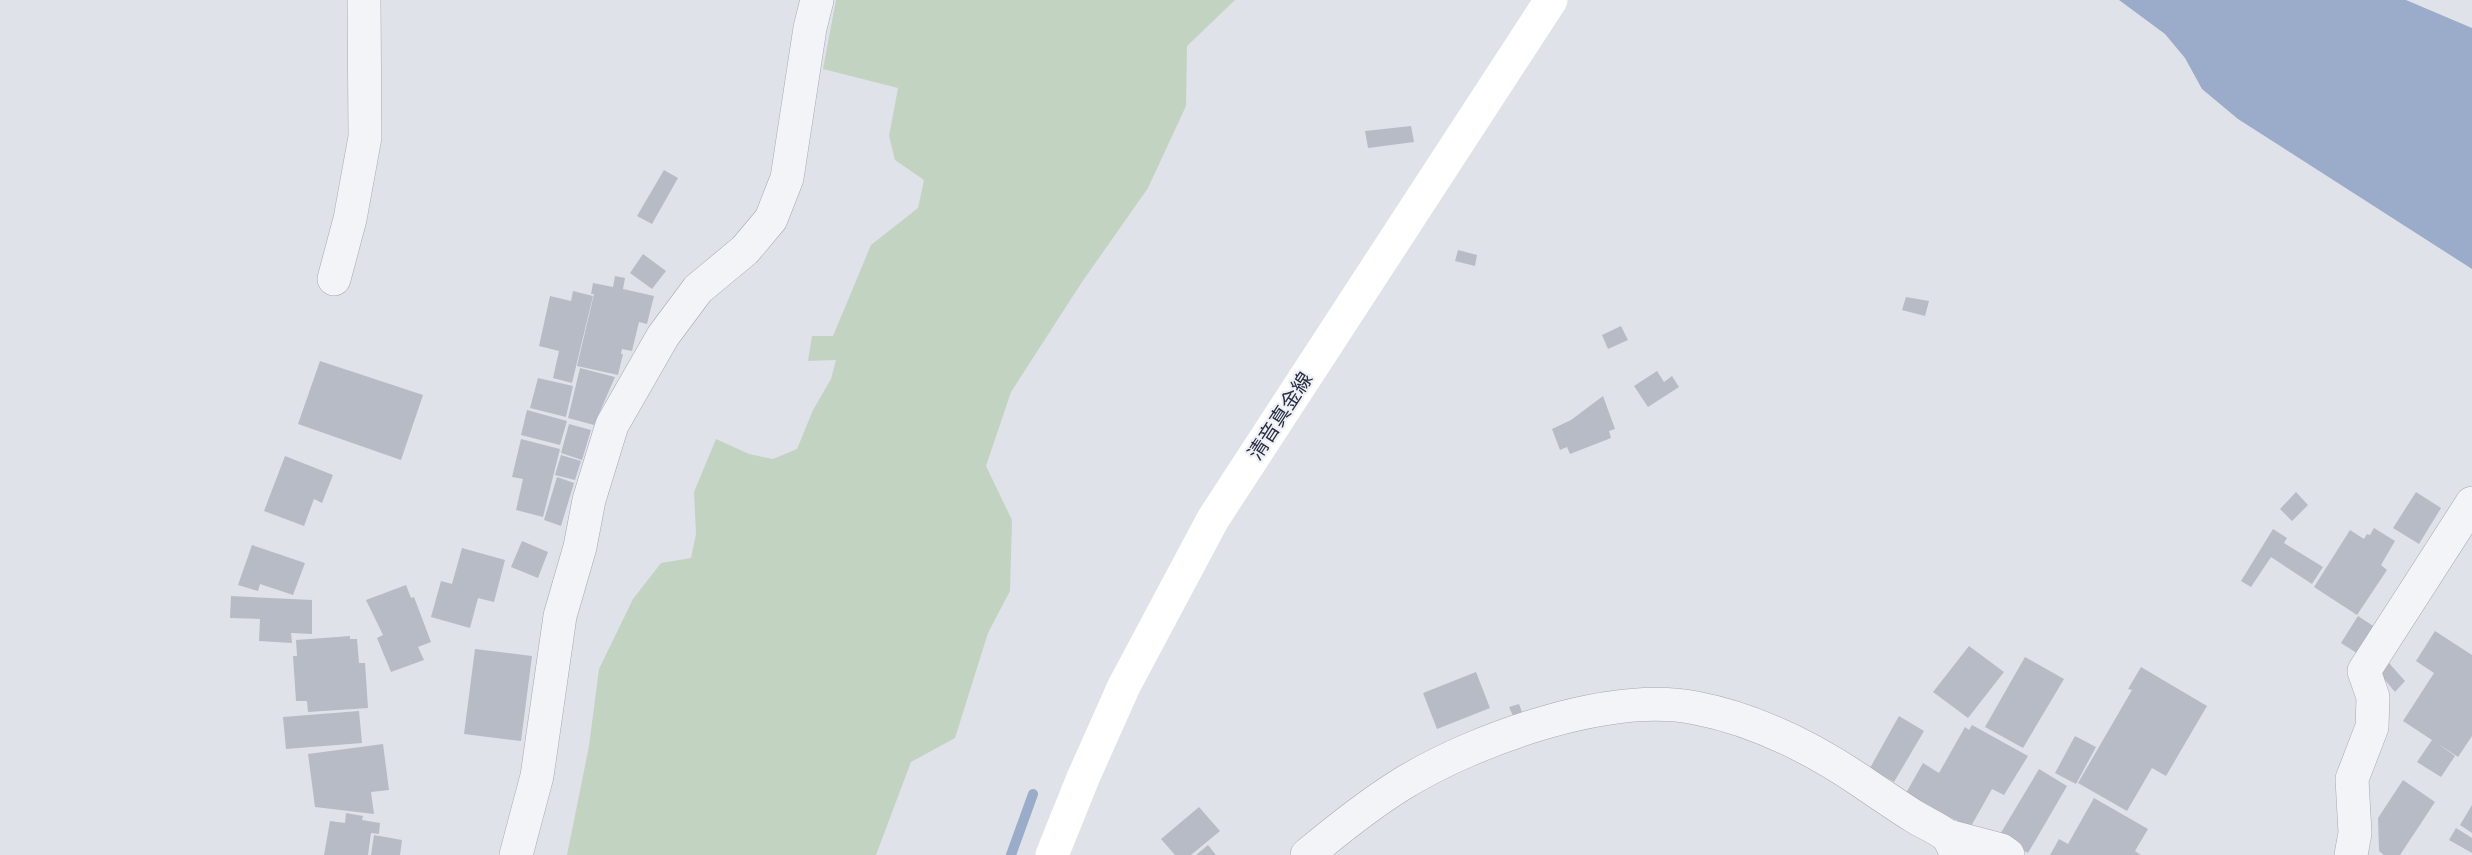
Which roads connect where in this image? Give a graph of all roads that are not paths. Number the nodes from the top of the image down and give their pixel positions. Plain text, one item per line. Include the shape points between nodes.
1 (364, 0) edge
2 (817, 0) edge
3 (1551, 0) edge
4 (334, 279) dead end
5 (2472, 503) edge
6 (1953, 846) edge
7 (516, 855) edge
8 (1052, 855) edge
9 (1307, 855) edge
10 (2008, 855) edge
11 (2351, 855) edge

1 - 4 street via 365,137
2 - 7 street via 788,178 771,219 745,250 698,289 663,336 612,424 560,616 537,776
3 - 8 main road, 清音真金線 via 1213,519 1124,686
5 - 11 street via 2364,671 2373,697 2372,727 2352,779 2355,834
6 - 9 street via 1852,775 1806,749 1744,721 1695,708 1645,706 1593,711 1538,724 1463,753 1402,784
6 - 10 street via 2001,850

